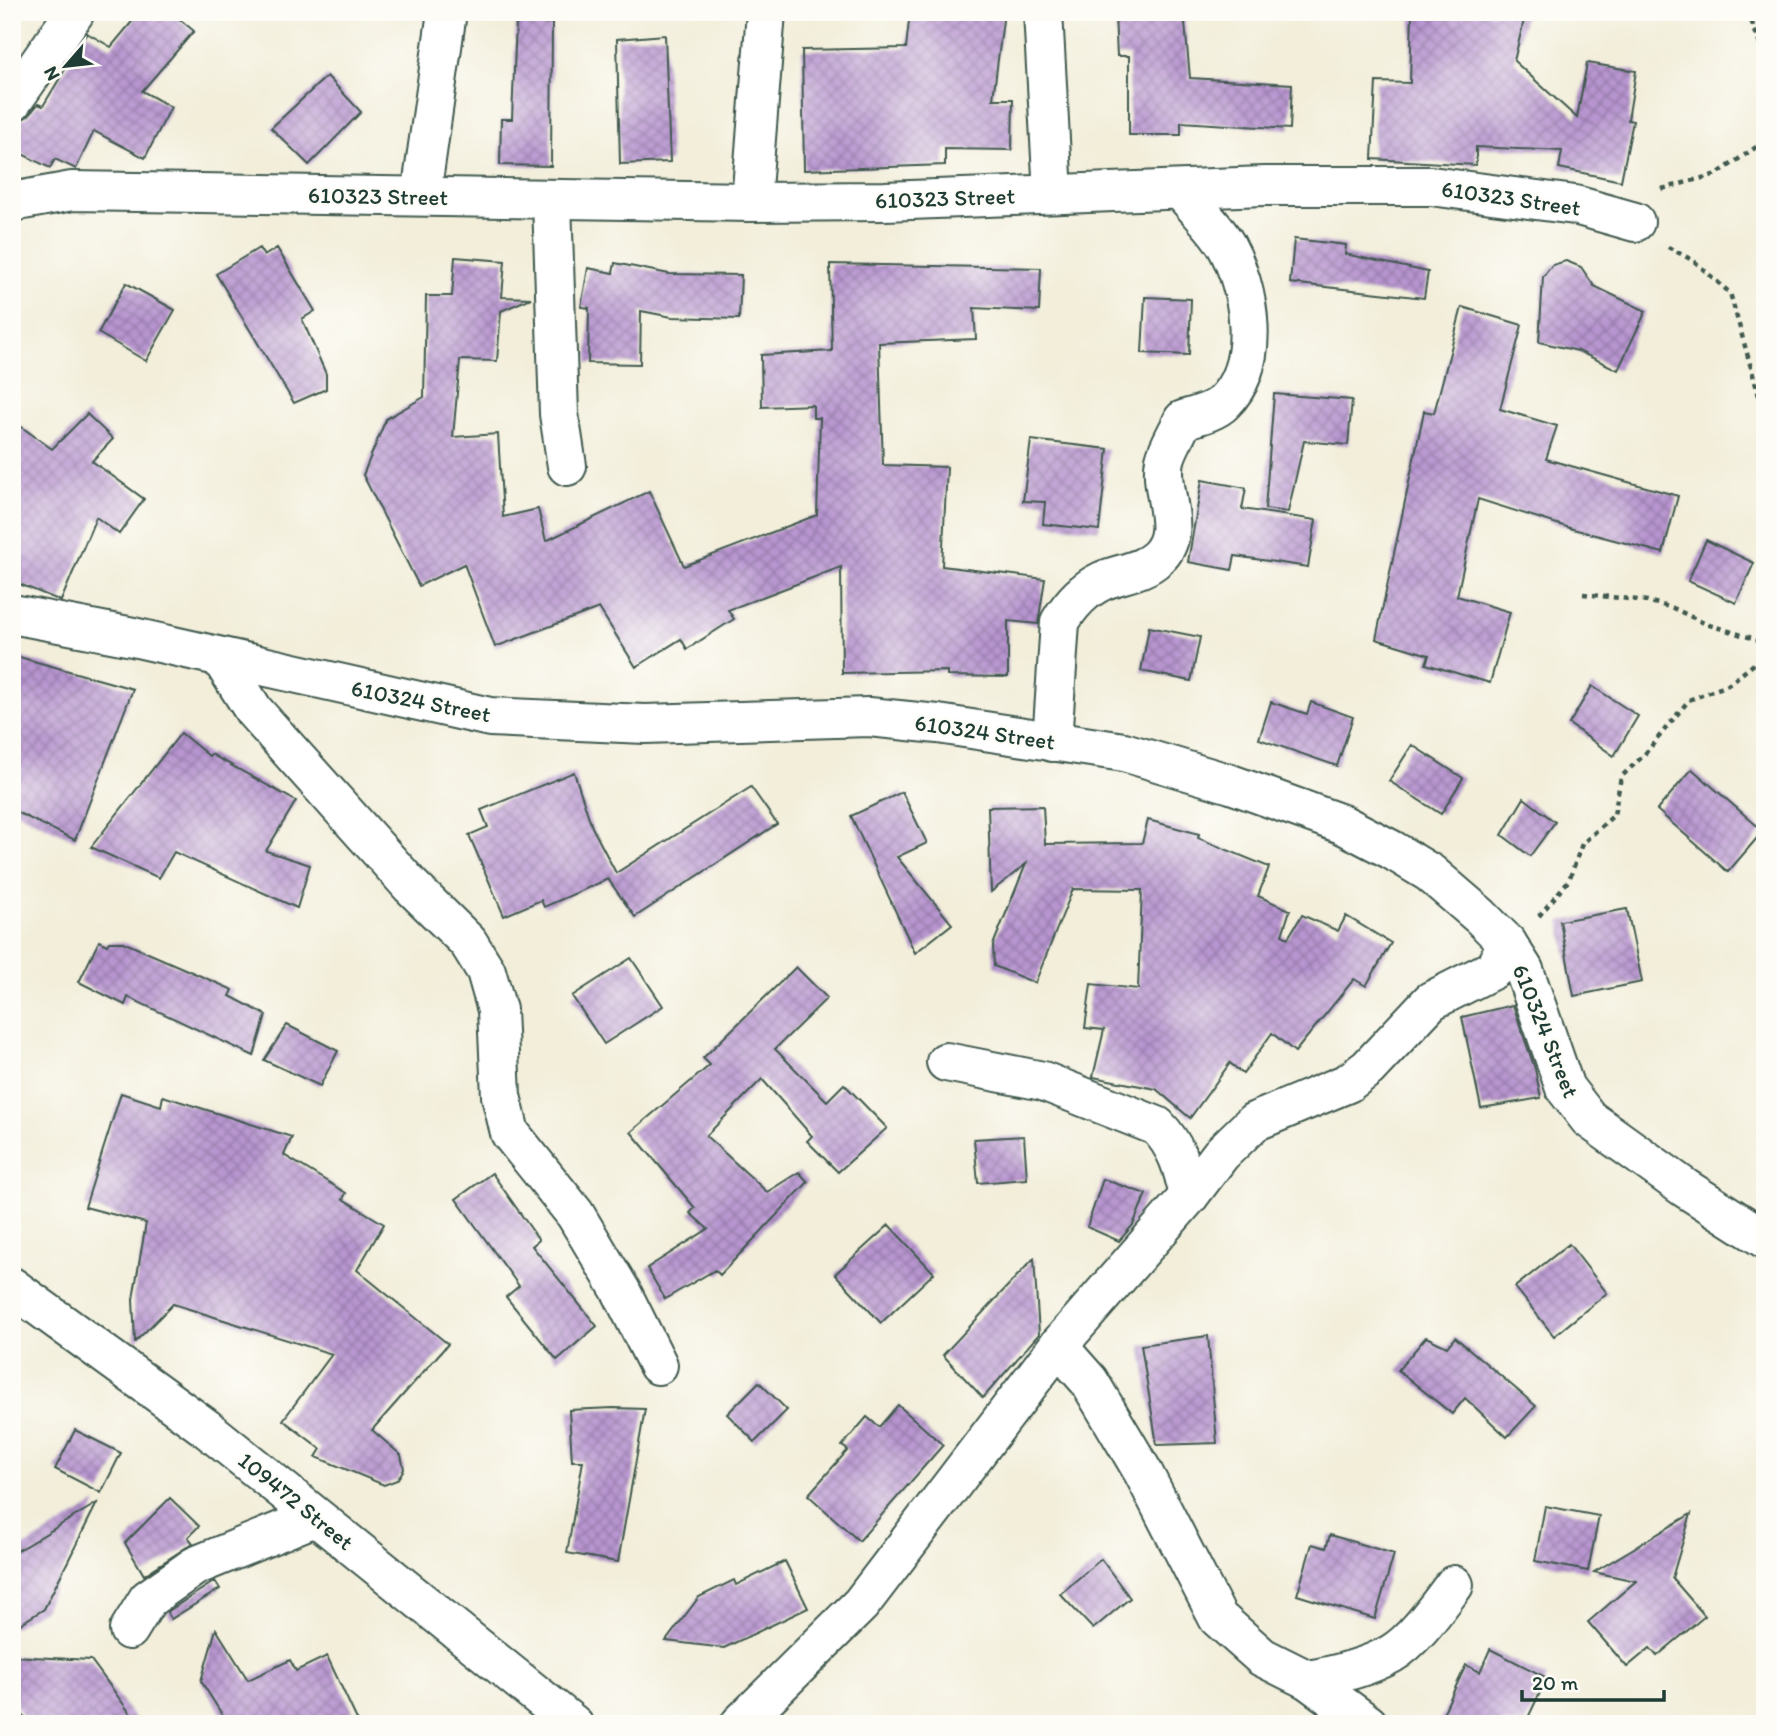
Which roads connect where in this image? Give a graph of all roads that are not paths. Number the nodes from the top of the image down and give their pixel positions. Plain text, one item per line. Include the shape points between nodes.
1 (75, 12) edge
2 (447, 12) edge
3 (766, 12) edge
4 (1043, 12) edge
5 (12, 102) edge
6 (1181, 190) junction
7 (1054, 194) junction
8 (421, 195) junction
9 (552, 201) junction
10 (12, 202) edge
11 (751, 202) junction
12 (1635, 222) road end
13 (567, 466) dead end
14 (12, 614) edge
15 (220, 657) junction
16 (1052, 742) junction
17 (1507, 943) junction
18 (946, 1062) dead end
19 (1189, 1196) junction
20 (1765, 1239) edge
21 (12, 1287) edge
22 (1058, 1346) junction
23 (658, 1365) dead end
24 (315, 1517) junction
25 (1454, 1584) dead end
26 (129, 1630) dead end
27 (1308, 1680) junction
28 (573, 1724) edge
29 (740, 1724) edge
30 (1368, 1724) edge

1 - 5 street
2 - 8 street
3 - 11 street
4 - 7 street
6 - 7 street, 610323 Street
6 - 12 street, 610323 Street via 1431,187 1575,205
6 - 16 street via 1225,244 1241,283 1250,344 1238,383 1222,405 1184,420 1165,459 1172,532 1158,557 1102,581 1070,605 1060,622
7 - 11 street, 610323 Street
8 - 9 street, 610323 Street
8 - 10 street, 610323 Street via 72,191
9 - 11 street, 610323 Street
9 - 13 street via 559,414
14 - 15 street, 610324 Street
15 - 16 street, 610324 Street via 490,717 645,724 869,718
15 - 23 street via 254,711 403,877 468,942 486,971 497,1010 501,1096 510,1133 575,1214
16 - 17 street, 610324 Street via 1125,752 1231,783 1342,824 1430,873
17 - 19 street via 1494,969 1431,1001 1348,1083 1254,1122 1221,1154
17 - 20 street, 610324 Street via 1524,971 1565,1088 1577,1106 1685,1188
18 - 19 street via 1043,1081 1157,1126 1178,1156
19 - 22 street
21 - 24 street, 109472 Street via 206,1428
22 - 27 street via 1089,1381 1219,1618 1262,1657
22 - 29 street via 861,1604
24 - 26 street via 195,1566 148,1600
24 - 28 street, 109472 Street
25 - 27 street via 1393,1653 1340,1675
27 - 30 street

